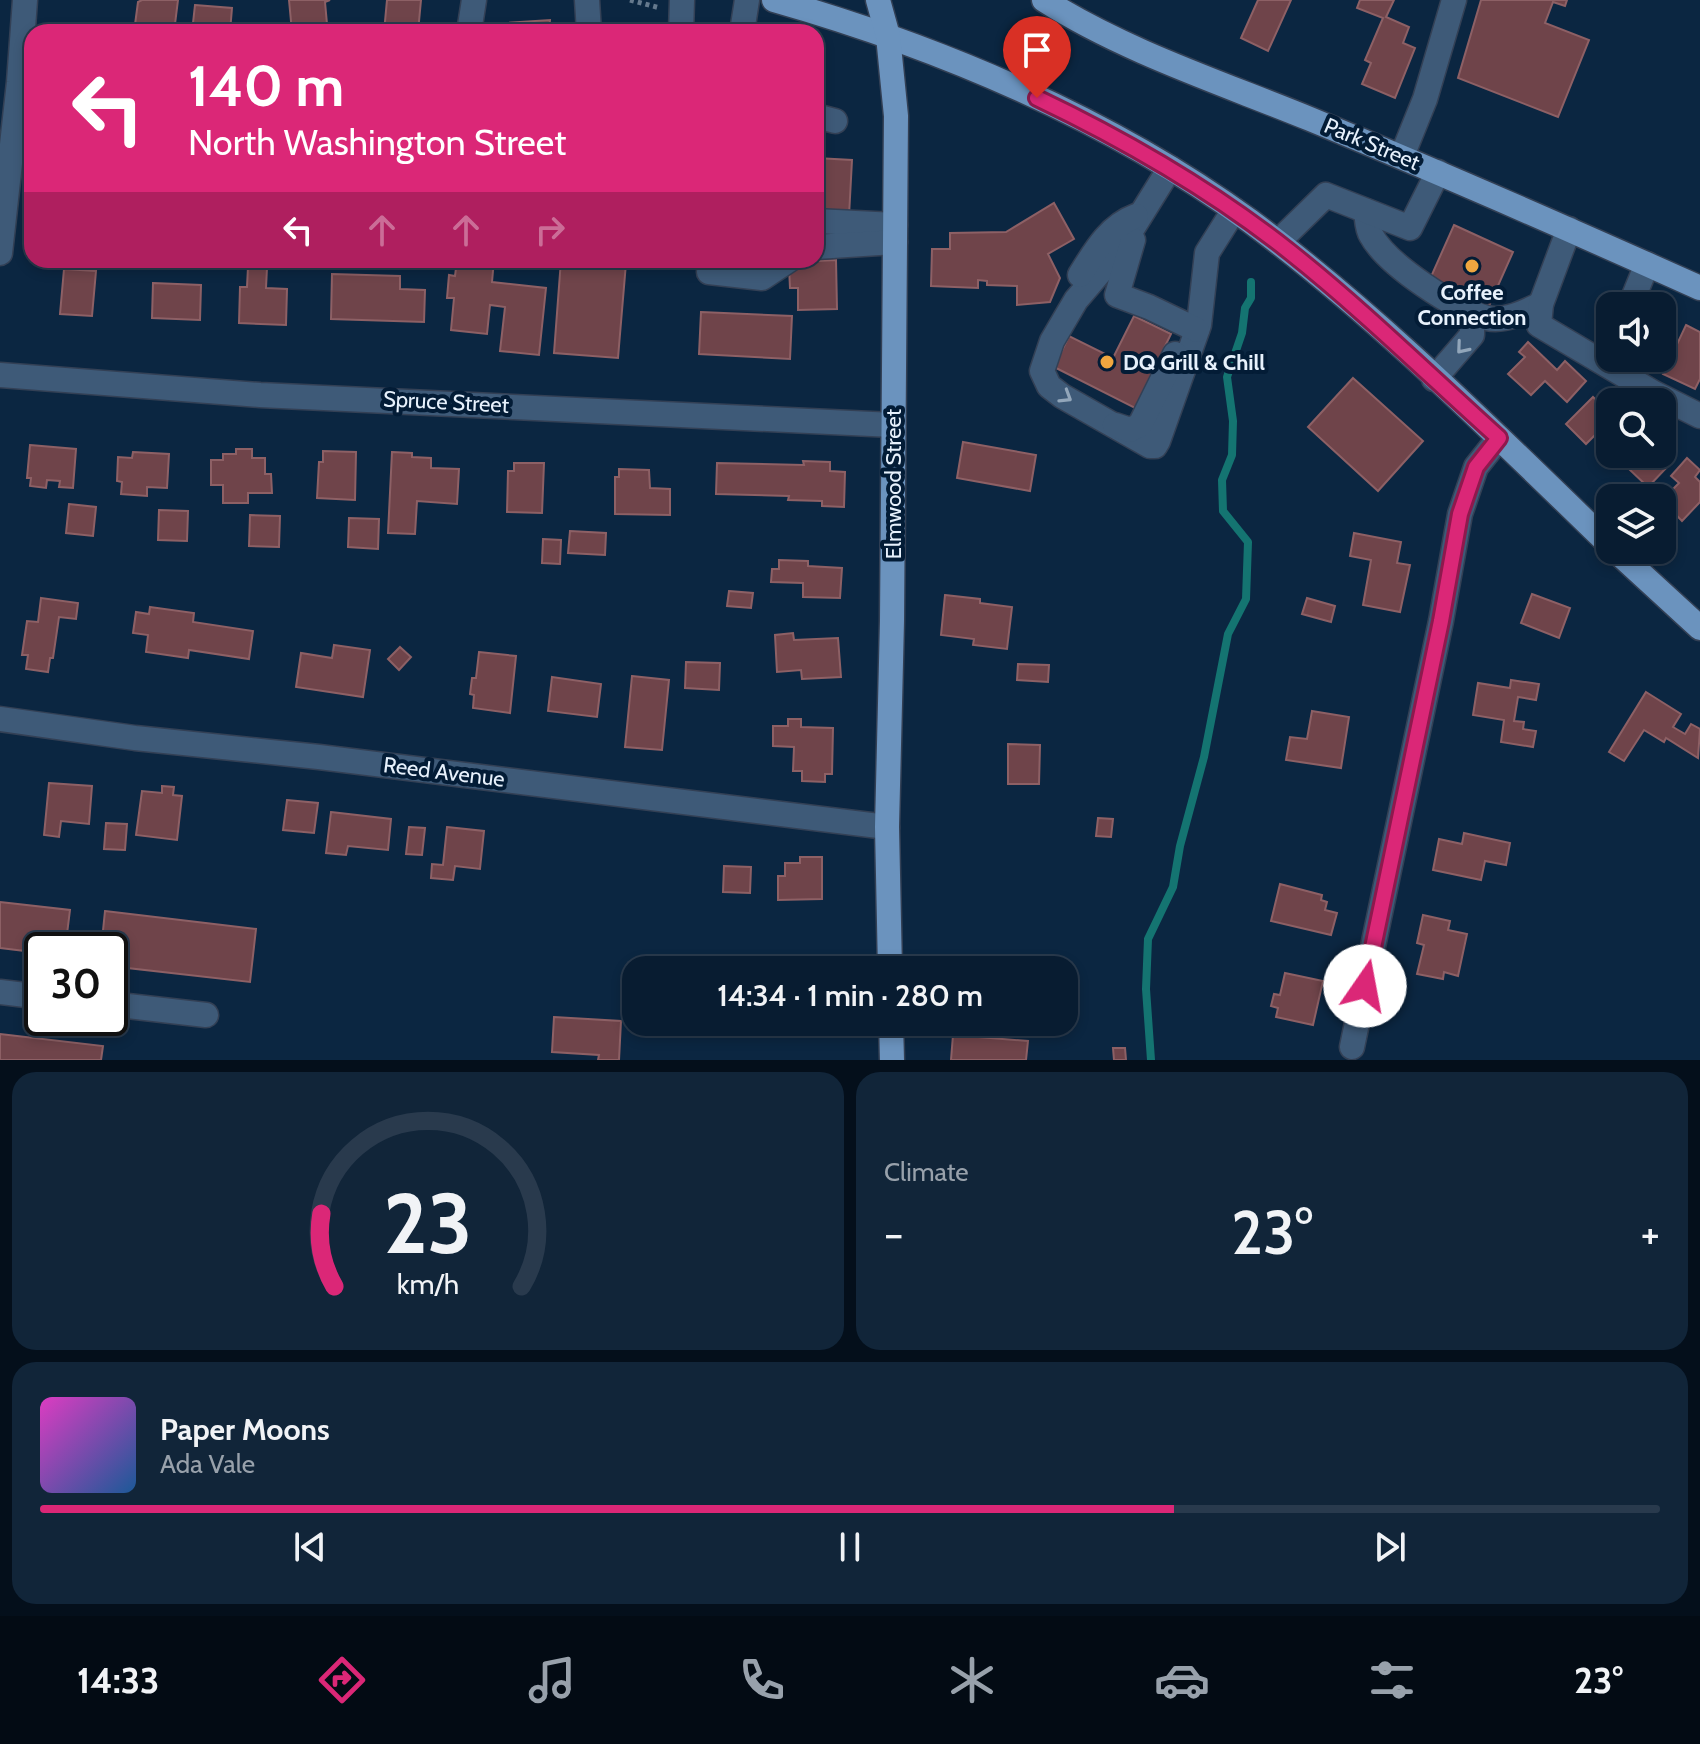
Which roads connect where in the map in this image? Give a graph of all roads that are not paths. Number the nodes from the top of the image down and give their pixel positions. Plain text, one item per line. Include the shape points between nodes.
1 (25, 0) edge
2 (474, 0) edge
3 (587, 0) edge
4 (682, 0) edge
5 (747, 0) edge
6 (774, 0) edge
7 (878, 0) edge
8 (1044, 0) edge
9 (1454, 0) edge
10 (828, 7) edge
11 (470, 24) edge
12 (588, 24) edge
13 (681, 24) edge
14 (743, 24) edge
15 (888, 36) junction
16 (1402, 156) junction
17 (1170, 168) junction
18 (1438, 172) junction
19 (1234, 210) junction
20 (1366, 211) junction
21 (1142, 214) junction
22 (824, 222) edge
23 (1569, 229) junction
24 (895, 234) junction
25 (1278, 242) junction
26 (824, 246) edge
27 (0, 253) edge
28 (1647, 264) junction
29 (777, 268) edge
30 (709, 272) dead end
31 (1700, 287) edge
32 (1636, 292) edge
33 (1472, 311) junction
34 (1540, 314) junction
35 (1192, 328) junction
36 (1596, 350) edge
37 (1626, 372) edge
38 (0, 375) edge
39 (1434, 379) junction
40 (1700, 416) edge
41 (893, 425) junction
42 (1499, 438) junction
43 (1596, 532) edge
44 (1630, 564) edge
45 (1700, 628) edge
46 (0, 719) edge
47 (887, 827) junction
48 (890, 956) edge
49 (0, 992) edge
50 (24, 995) edge
51 (128, 1006) edge
52 (206, 1015) dead end
53 (891, 1036) edge
54 (1352, 1047) dead end
55 (892, 1060) edge

1 - 27 street
2 - 11 street
3 - 12 street
4 - 13 street
5 - 14 street
6 - 10 main road
7 - 15 main road, Elmwood Street
8 - 16 main road, Park Street via 1137,48
9 - 16 street
10 - 15 main road
15 - 17 main road via 1037,98
15 - 24 main road, Elmwood Street via 896,116
16 - 18 main road, Park Street
17 - 19 main road
17 - 21 street
18 - 20 street via 1410,228
18 - 23 main road, Park Street
19 - 25 main road
19 - 35 street via 1207,253
20 - 25 street via 1326,195
20 - 33 street via 1370,234 1392,261 1419,283
21 - 35 street via 1117,295
21 -> 35 street via 1076,300 1052,341 1044,379 1062,396 1155,446
22 - 24 street
23 - 28 main road, Park Street
23 - 34 street
24 - 26 street
24 - 41 main road, Elmwood Street
25 - 39 main road
28 - 31 main road, Park Street
28 - 32 street
29 - 30 street via 762,278
33 - 34 street via 1490,319
33 -> 39 street via 1472,335
34 - 36 street
37 - 40 street
38 - 41 street, Spruce Street via 260,395
39 - 42 main road
41 - 47 main road, Elmwood Street
42 - 43 main road
42 - 54 street via 1476,467 1460,514
44 - 45 main road
46 - 47 street, Reed Avenue
47 - 48 main road, Elmwood Street
49 - 50 street
51 - 52 street
53 - 55 main road

